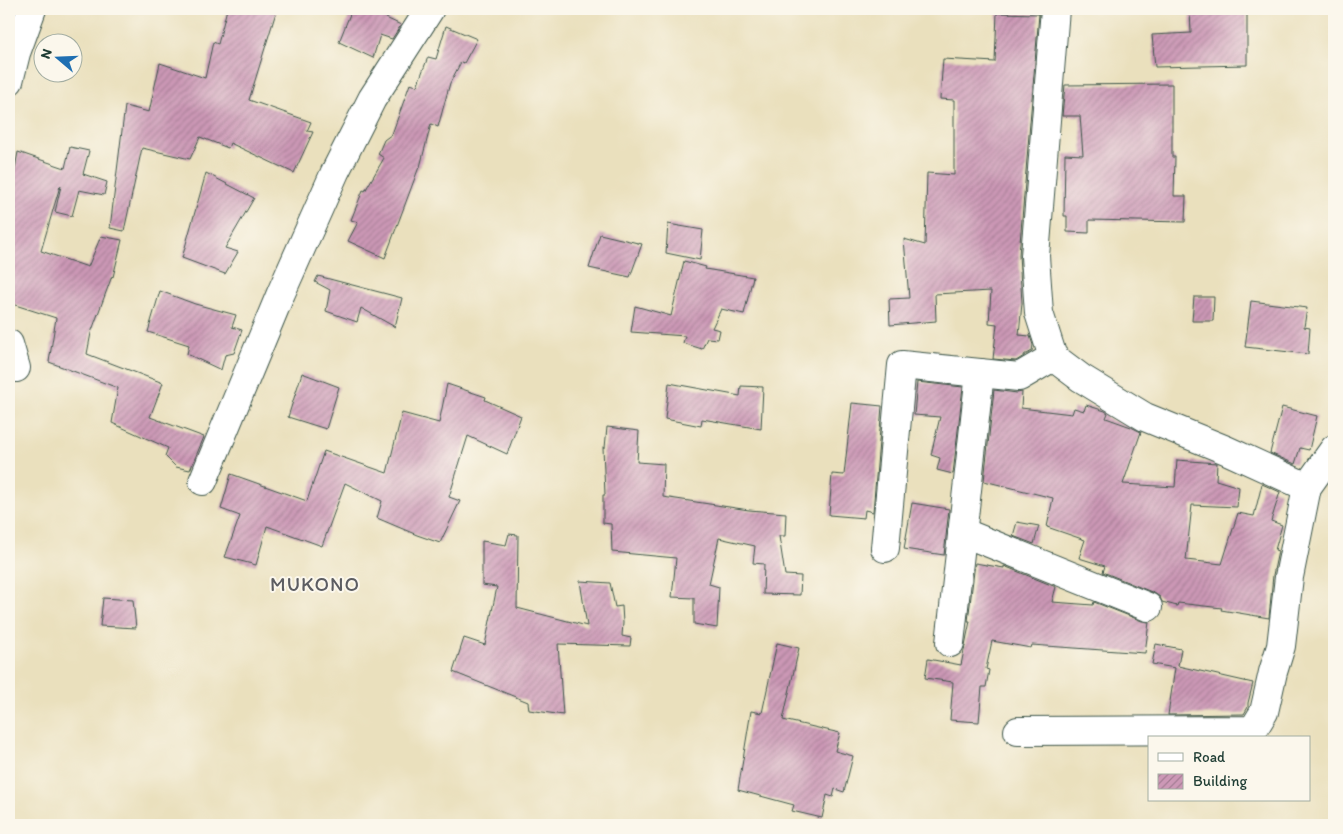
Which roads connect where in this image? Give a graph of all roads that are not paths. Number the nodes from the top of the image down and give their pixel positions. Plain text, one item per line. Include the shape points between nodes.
1 (32, 9) edge
2 (430, 9) edge
3 (1055, 9) edge
4 (9, 81) edge
5 (1052, 357) junction
6 (980, 373) junction
7 (1334, 449) edge
8 (203, 481) dead end
9 (1307, 488) junction
10 (962, 532) junction
11 (885, 548) dead end
12 (1148, 607) dead end
13 (950, 643) dead end
14 (1018, 730) dead end

1 - 4 street
2 - 8 street via 372,99 335,172
3 - 5 street via 1035,256 1039,314
5 - 6 street via 1020,377
5 - 9 street via 1145,417
6 - 10 street
6 - 11 street via 902,365
7 - 9 street
9 - 14 street via 1289,577 1281,646 1264,712 1253,730
10 - 12 street
10 - 13 street

